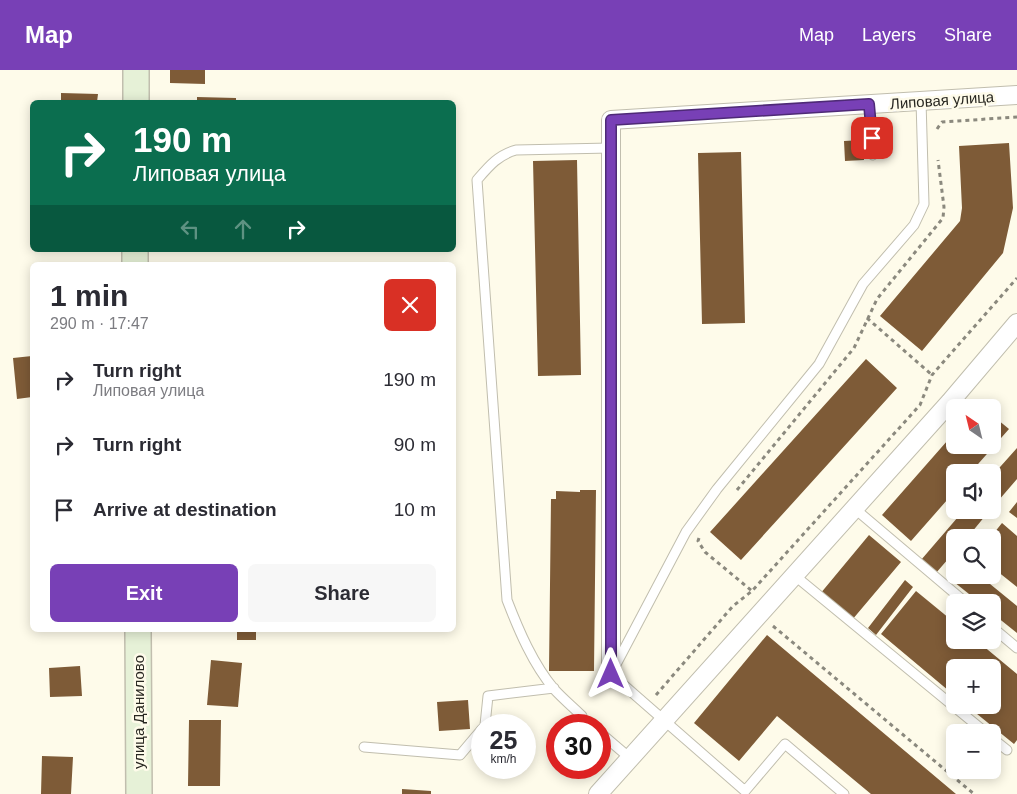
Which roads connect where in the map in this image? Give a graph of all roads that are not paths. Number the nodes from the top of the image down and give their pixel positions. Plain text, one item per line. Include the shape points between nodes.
1 (136, 70) edge
2 (1017, 95) edge
3 (136, 100) edge
4 (921, 101) junction
5 (869, 104) junction
6 (610, 148) junction
7 (873, 155) dead end
8 (1017, 323) edge
9 (854, 508) junction
10 (794, 575) junction
11 (955, 594) edge
12 (138, 632) edge
13 (1001, 634) edge
14 (1017, 648) edge
15 (611, 674) junction
16 (554, 688) junction
17 (486, 714) edge
18 (580, 714) edge
19 (664, 720) junction
20 (976, 724) edge
21 (471, 742) edge
22 (611, 742) edge
23 (1001, 745) edge
24 (364, 747) dead end
25 (1007, 750) dead end
26 (631, 758) junction
27 (139, 794) edge
28 (598, 794) edge
29 (844, 794) edge

1 - 3 main road
2 - 4 street, Липовая улица
4 - 5 street, Липовая улица
4 - 15 lane via 924,204 914,224 863,284 819,364 686,532
5 - 6 street, Липовая улица via 611,120
5 - 7 lane
6 - 15 street, Липовая улица
6 - 16 lane via 516,150 495,159 477,180 507,600 521,634
8 - 9 street
9 - 10 street
9 - 11 lane
10 - 19 street
10 - 20 lane
12 - 27 main road, улица Данилово
13 - 14 lane
15 - 19 lane
16 - 17 lane via 488,696
16 - 18 lane
19 - 26 street
19 - 29 lane via 745,791 785,744
21 - 24 lane via 460,755
22 - 26 lane
23 - 25 lane
26 - 28 street

